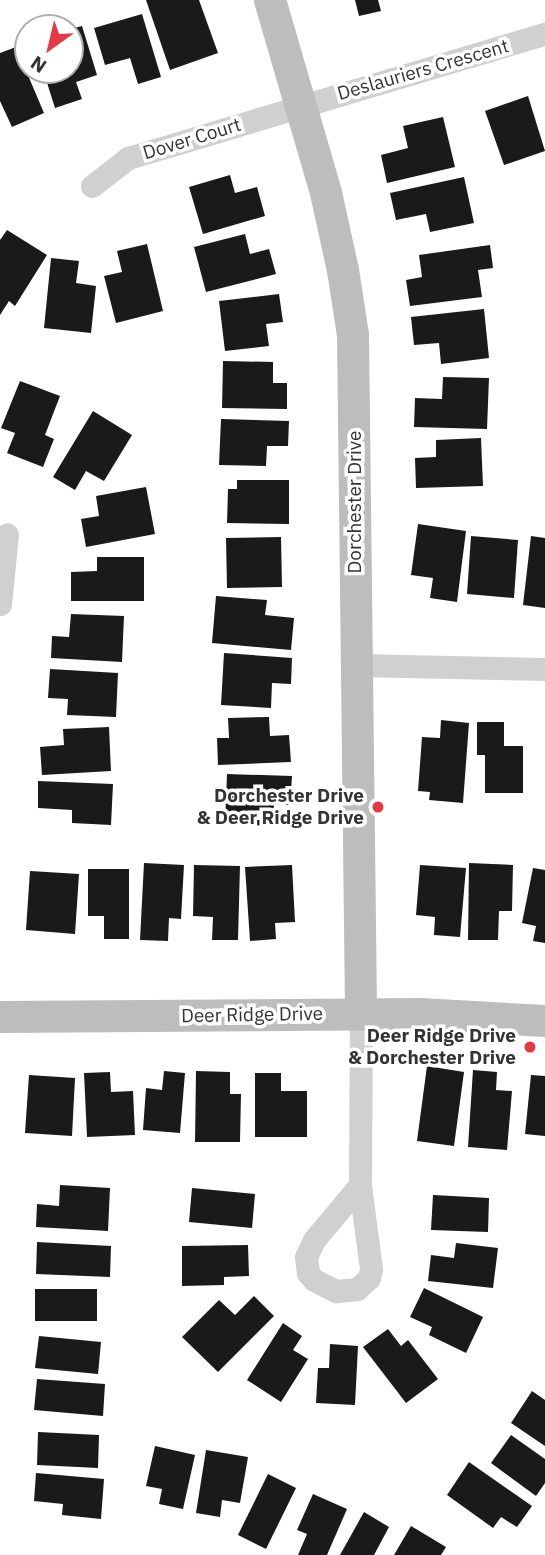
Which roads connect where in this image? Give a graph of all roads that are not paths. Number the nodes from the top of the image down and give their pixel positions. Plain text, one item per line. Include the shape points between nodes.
1 (270, 0) edge
2 (545, 34) edge
3 (301, 106) junction
4 (92, 186) dead end
5 (6, 534) dead end
6 (0, 604) edge
7 (356, 665) junction
8 (545, 669) edge
9 (361, 1014) junction
10 (0, 1017) edge
11 (545, 1021) edge
12 (360, 1185) dead end

1 - 3 street, Dorchester Drive
2 - 3 street, Deslauriers Crescent
3 - 4 street, Dover Court via 128,158
3 - 7 street, Dorchester Drive via 334,228 353,335
5 - 6 street
7 - 8 street
7 - 9 street, Dorchester Drive
9 - 10 street, Deer Ridge Drive
9 - 11 street, Deer Ridge Drive
9 - 12 street

